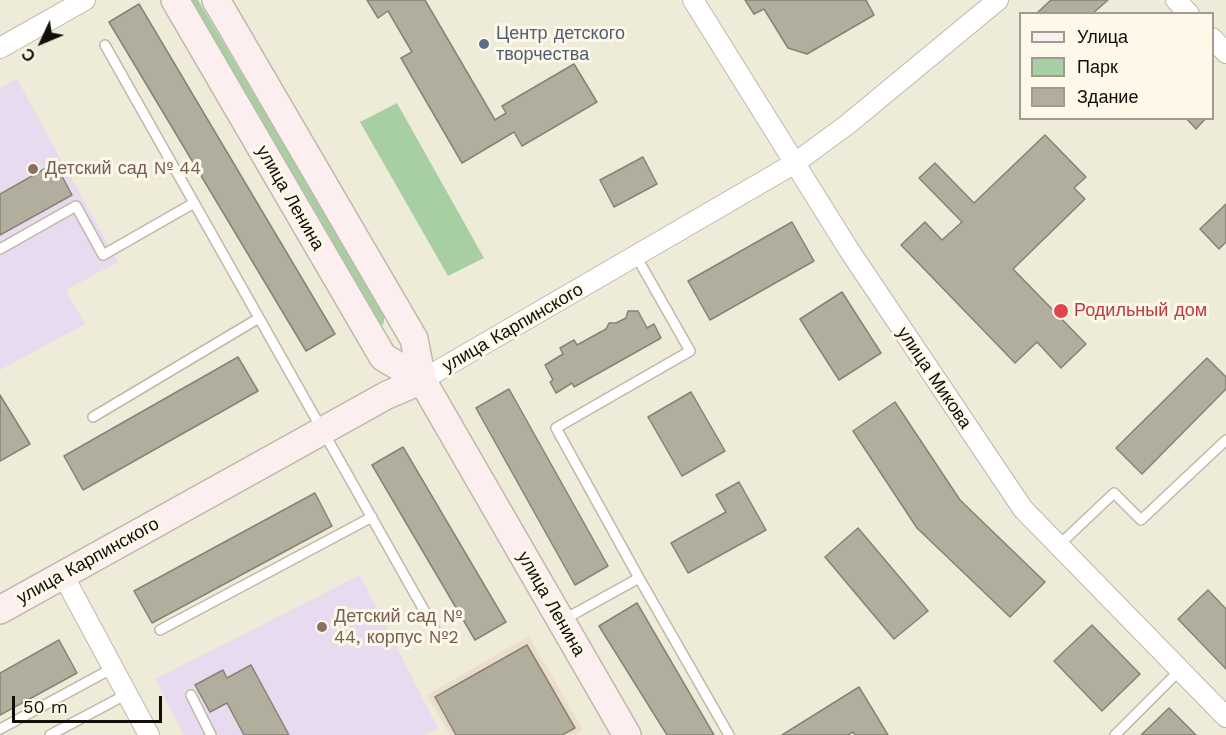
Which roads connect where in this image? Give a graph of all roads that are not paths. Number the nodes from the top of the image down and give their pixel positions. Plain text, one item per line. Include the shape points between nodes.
1 (85, 0) edge
2 (176, 0) edge
3 (216, 0) edge
4 (693, 0) edge
5 (998, 0) edge
6 (1176, 0) edge
7 (1187, 12) edge
8 (1214, 40) edge
9 (105, 45) dead end
10 (0, 48) edge
11 (1226, 53) edge
12 (795, 163) junction
13 (194, 204) junction
14 (0, 249) edge
15 (636, 256) junction
16 (259, 318) junction
17 (422, 380) junction
18 (93, 417) dead end
19 (323, 431) junction
20 (1226, 440) edge
21 (372, 517) junction
22 (1058, 546) junction
23 (63, 575) junction
24 (639, 578) junction
25 (0, 610) edge
26 (561, 621) junction
27 (160, 630) dead end
28 (438, 635) dead end
29 (113, 668) junction
30 (1180, 670) junction
31 (127, 694) junction
32 (191, 695) dead end
33 (1226, 717) edge
34 (0, 729) edge
35 (50, 735) edge
36 (149, 735) edge
37 (211, 735) edge
38 (627, 735) edge
39 (729, 735) edge
40 (1114, 735) edge

1 - 10 street
2 - 17 main road, улица Ленина via 383,357
3 - 17 main road, улица Ленина via 414,339
4 - 12 street, улица Микова
5 - 12 street, улица Карпинского
6 - 7 street
8 - 11 street
9 - 13 lane
12 - 15 street, улица Карпинского
12 - 22 street, улица Микова via 1023,509
13 - 14 lane via 103,255 76,206
13 - 16 lane
15 - 17 street, улица Карпинского
15 - 24 lane via 690,351 556,428
16 - 18 lane
16 - 19 lane
17 - 19 main road, улица Карпинского
17 - 26 main road, улица Ленина
19 - 21 lane
19 - 23 main road, улица Карпинского
20 - 22 lane via 1142,520 1114,493
21 - 27 lane
21 - 28 lane
22 - 30 street, улица Микова
23 - 25 main road, улица Карпинского
23 - 29 street
24 - 26 lane
24 - 39 lane
26 - 38 main road, улица Ленина
29 - 31 street
29 - 34 lane
30 - 33 street, улица Микова
30 - 40 lane
31 - 35 lane
31 - 36 street
32 - 37 lane

